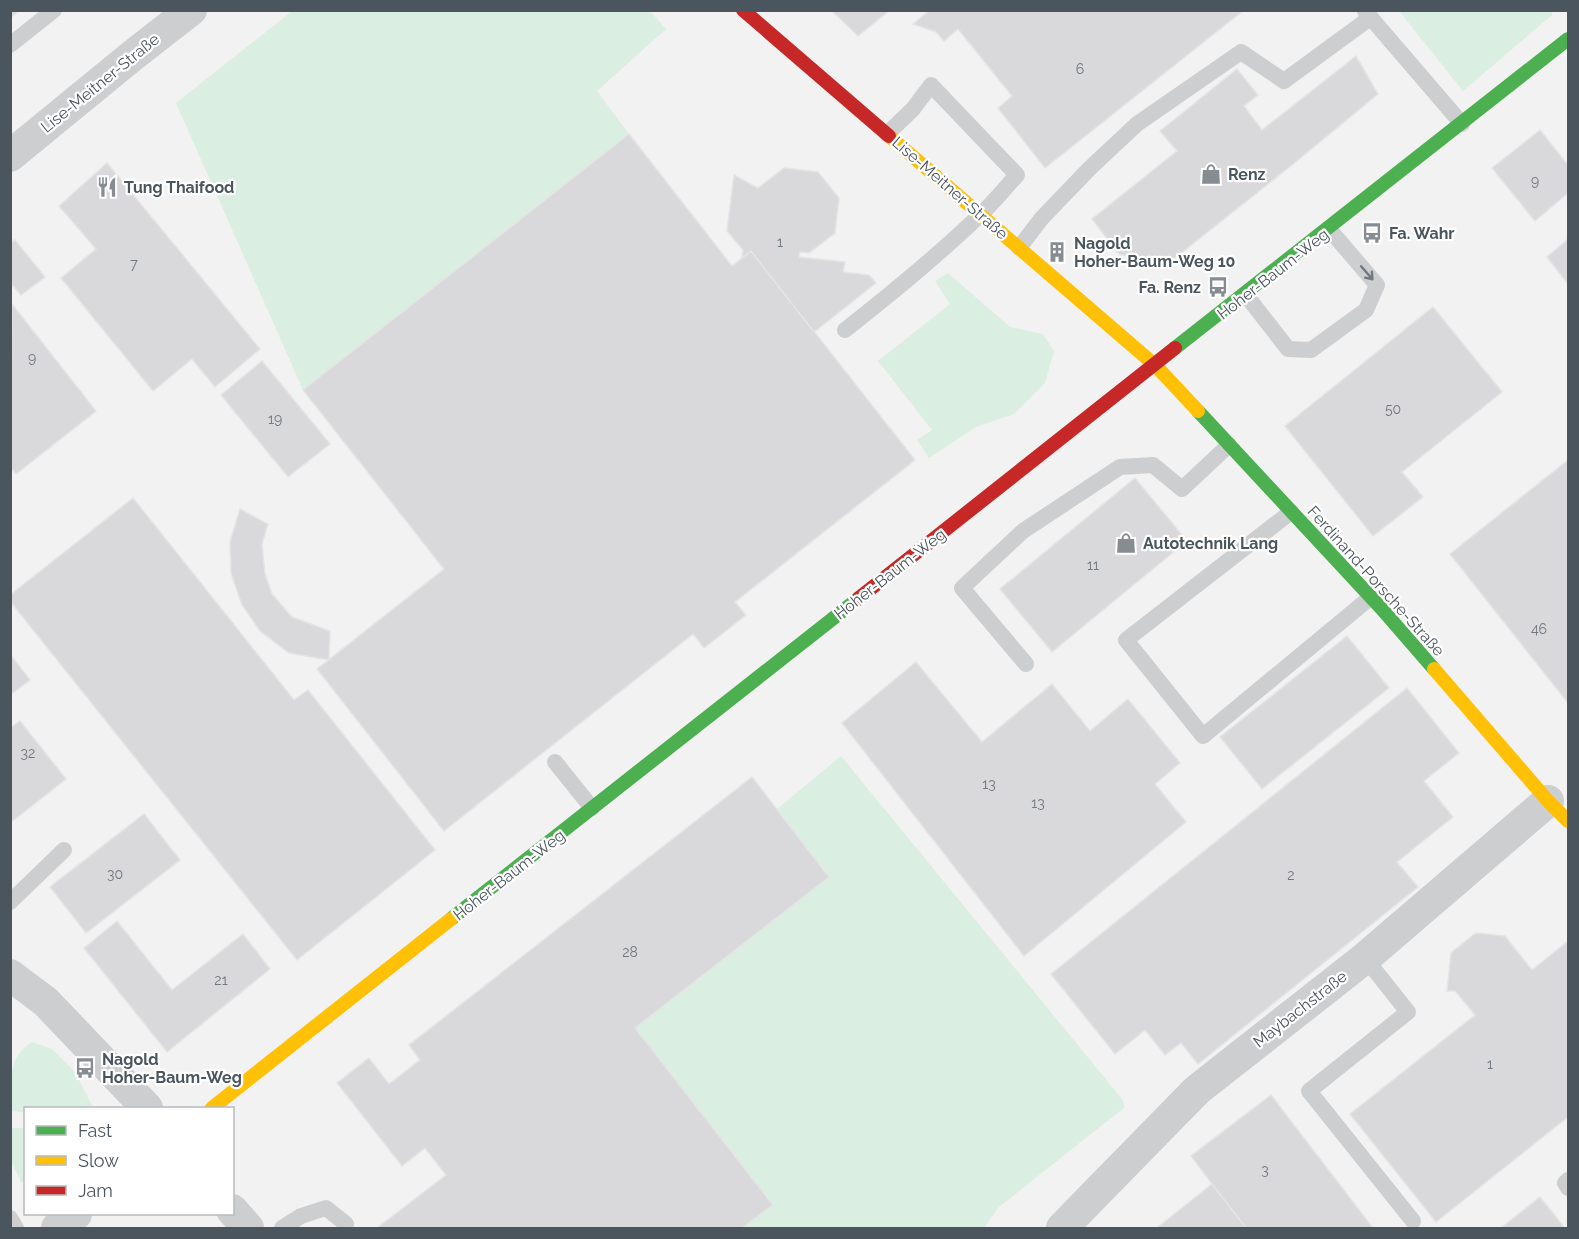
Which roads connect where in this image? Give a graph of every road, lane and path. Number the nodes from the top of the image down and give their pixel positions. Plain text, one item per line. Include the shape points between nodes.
1 (54, 10) edge
2 (191, 10) edge
3 (743, 10) edge
4 (1367, 14) edge
5 (1569, 39) edge
6 (10, 45) edge
7 (1462, 124) junction
8 (887, 134) junction
9 (10, 156) edge
10 (981, 214) junction
11 (1329, 229) junction
12 (1019, 248) junction
13 (1246, 295) junction
14 (845, 330) dead end
15 (1156, 366) junction
16 (1229, 445) junction
17 (1291, 512) junction
18 (1371, 597) junction
19 (1026, 664) dead end
20 (555, 762) dead end
21 (592, 808) junction
22 (1558, 811) edge
23 (64, 850) dead end
24 (10, 902) edge
25 (1365, 958) junction
26 (12, 982) edge
27 (146, 1107) edge
28 (213, 1107) edge
29 (1569, 1180) edge
30 (1569, 1188) edge
31 (234, 1212) edge
32 (75, 1215) edge
33 (10, 1218) edge
34 (1413, 1221) dead end
35 (346, 1224) dead end
36 (16, 1228) edge
37 (57, 1228) edge
38 (248, 1228) edge
39 (282, 1228) edge
40 (1062, 1228) edge

1 - 6 lane
2 - 9 street, Lise-Meitner-Straße
3 - 8 street, Lise-Meitner-Straße
4 - 7 lane
4 - 12 lane via 1284,81 1241,52 1137,124 1089,168
5 - 7 street, Hoher-Baum-Weg
7 - 11 street, Hoher-Baum-Weg
8 - 10 street, Lise-Meitner-Straße
8 - 10 lane via 932,85 1017,175
10 - 12 street, Lise-Meitner-Straße
10 - 14 lane
11 - 13 street, Hoher-Baum-Weg
11 -> 13 lane via 1377,285 1365,310 1311,350 1288,349
12 - 15 street, Lise-Meitner-Straße
13 - 15 street, Hoher-Baum-Weg
15 - 16 street, Ferdinand-Porsche-Straße
15 - 21 street, Hoher-Baum-Weg
16 - 17 street, Ferdinand-Porsche-Straße
16 - 19 lane via 1182,489 1153,465 1120,467 1023,531 962,588
17 - 18 street, Ferdinand-Porsche-Straße
17 - 18 lane via 1126,640 1203,736
18 - 22 street, Ferdinand-Porsche-Straße
20 - 21 lane
21 - 28 street, Hoher-Baum-Weg
22 - 25 street, Maybachstraße
23 - 24 lane
25 - 34 lane via 1408,1012 1309,1091
25 - 40 street, Maybachstraße via 1197,1090
26 - 27 street via 46,1002
29 - 30 lane via 1565,1183
31 - 38 street
32 - 37 street
33 - 36 lane
35 - 39 lane via 326,1208 301,1216

